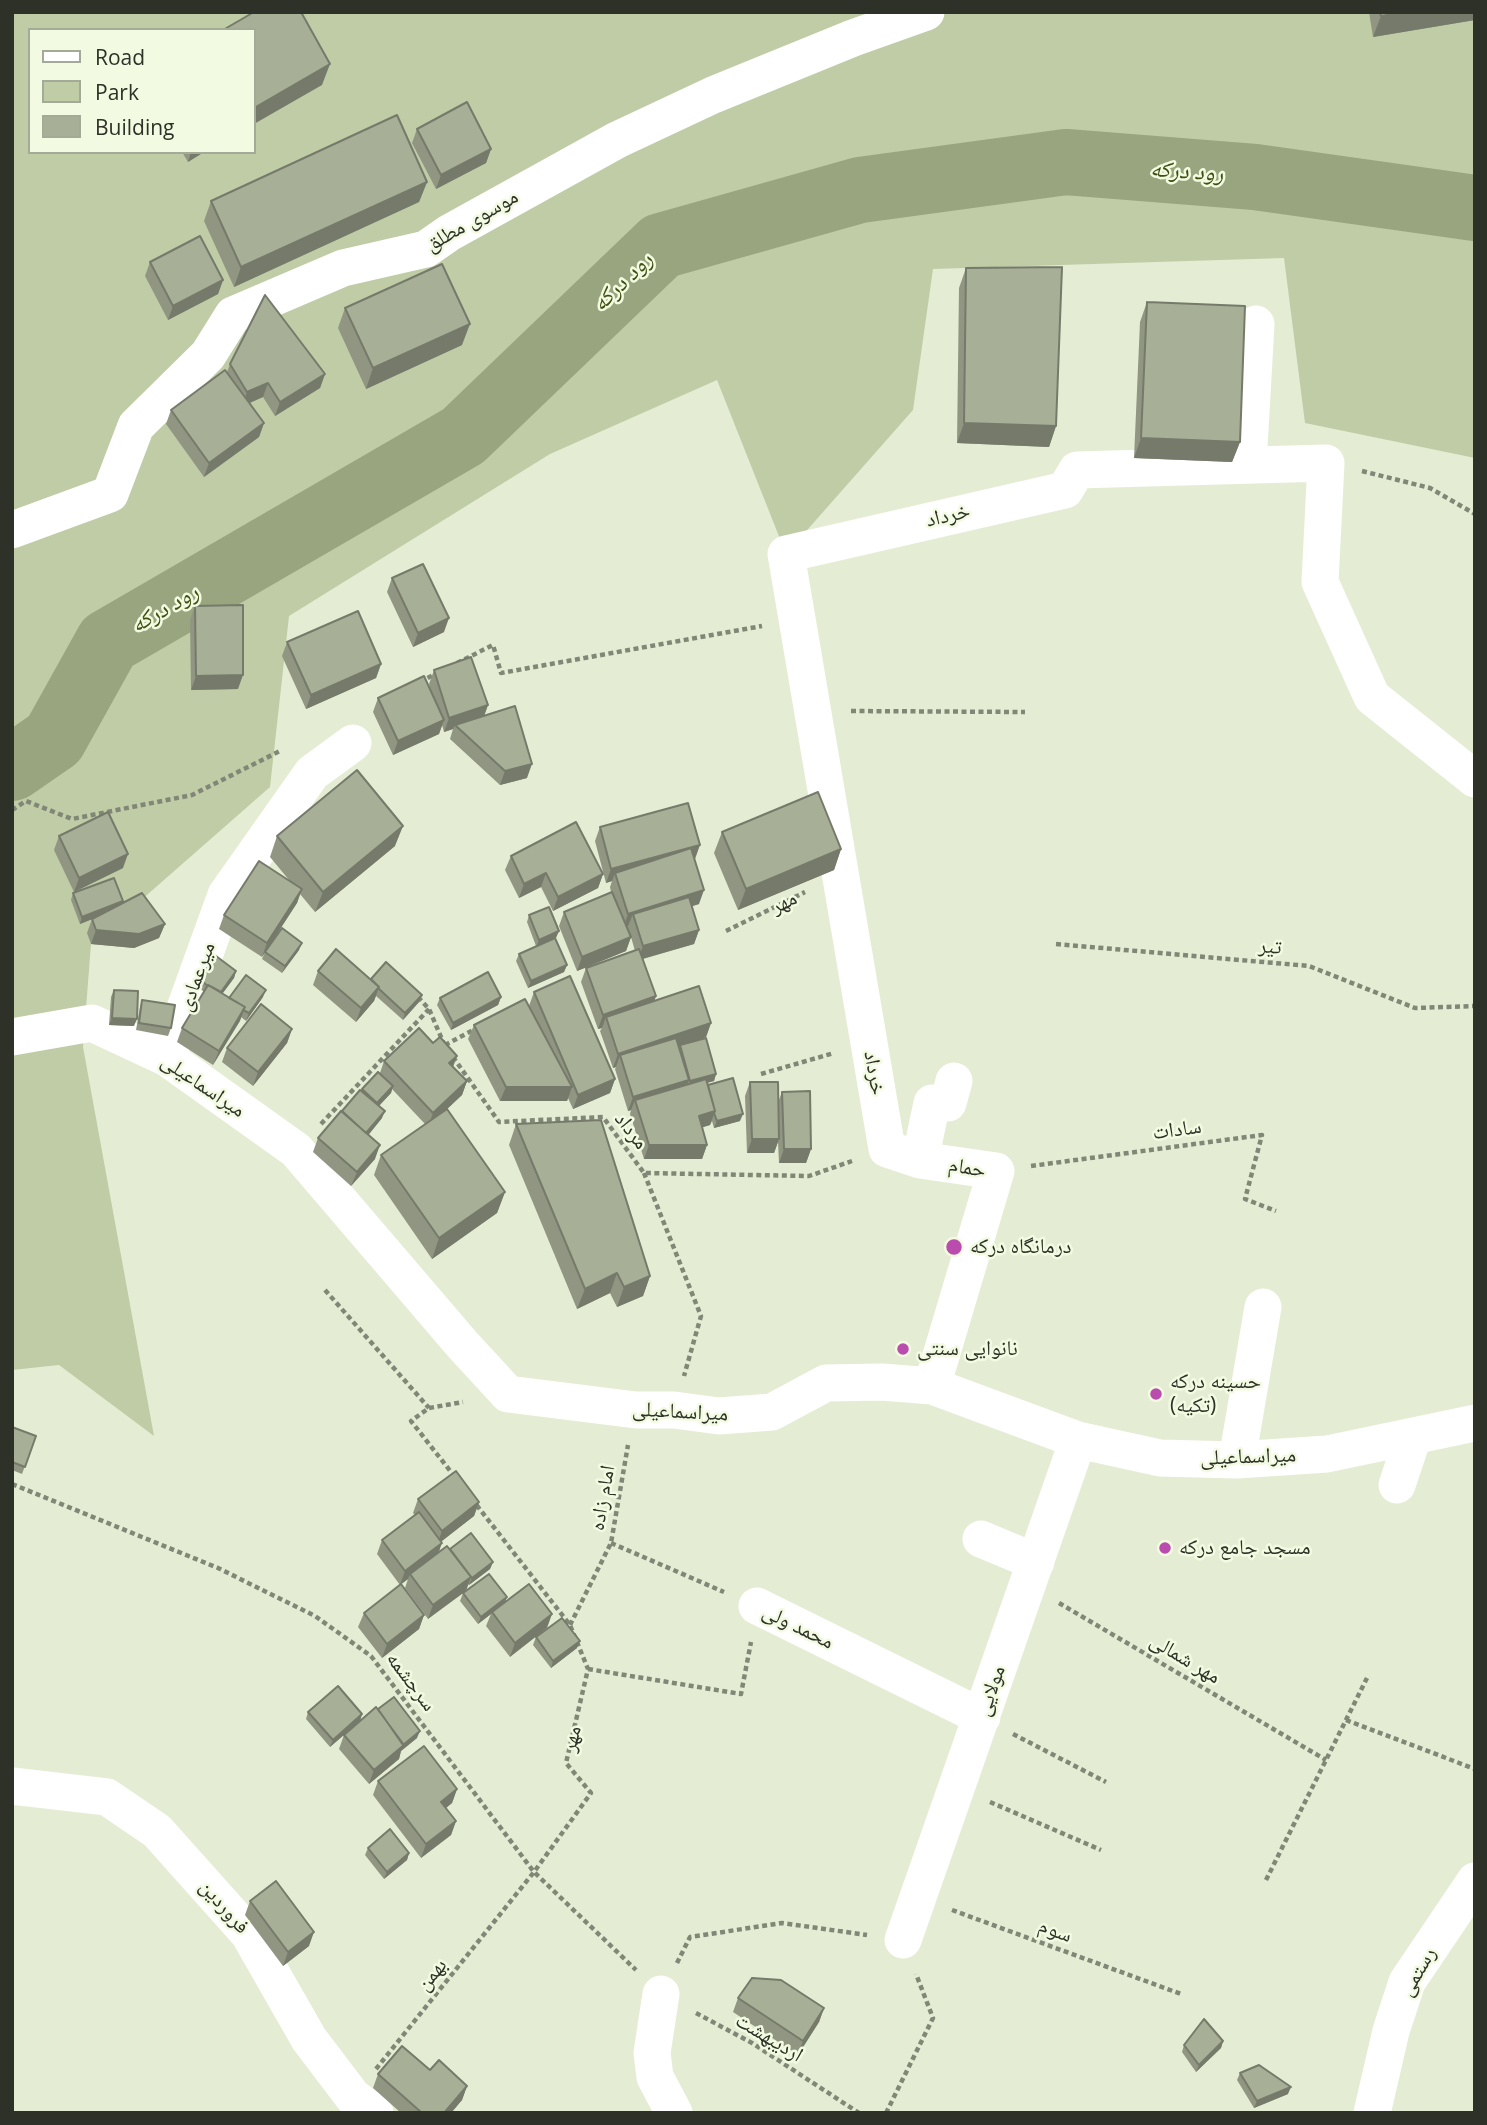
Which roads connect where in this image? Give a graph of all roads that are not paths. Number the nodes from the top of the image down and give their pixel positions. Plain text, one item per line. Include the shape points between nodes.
1 (926, 12) edge
2 (1256, 324) dead end
3 (1248, 465) junction
4 (12, 530) edge
5 (353, 743) dead end
6 (1475, 779) edge
7 (12, 1037) edge
8 (167, 1058) junction
9 (954, 1081) dead end
10 (903, 1154) junction
11 (1263, 1307) dead end
12 (932, 1386) junction
13 (1475, 1423) edge
14 (1413, 1437) junction
15 (1078, 1440) junction
16 (1237, 1460) junction
17 (1397, 1485) dead end
18 (981, 1539) dead end
19 (1032, 1573) junction
20 (757, 1606) road end
21 (982, 1717) junction
22 (12, 1786) edge
23 (1475, 1881) edge
24 (1457, 1935) edge
25 (903, 1940) road end
26 (661, 1994) road end
27 (364, 2105) edge
28 (674, 2113) edge
29 (1372, 2113) edge

1 - 4 street, موسوی مطلق via 853,37 617,140 426,249 342,268 233,314 208,355 136,425 110,494
2 - 3 street
3 - 6 street, خرداد via 1326,463 1320,582 1372,697
3 - 10 street, خرداد via 1077,470 1065,490 786,554 869,1043
5 - 8 street, میرعمادی via 312,773 226,895
7 - 8 street, میراسماعیلی via 92,1023
8 - 12 street, میراسماعیلی via 296,1150 508,1394 719,1416 772,1412 826,1383
9 - 10 street via 948,1103 932,1103
10 - 12 street, حمام via 996,1171
11 - 16 street
12 - 15 street, میراسماعیلی
13 - 14 street, میراسماعیلی
14 - 16 street, میراسماعیلی via 1327,1454
14 - 17 street
15 - 16 street, میراسماعیلی via 1160,1458
15 - 19 street, مولایی
18 - 19 street
19 - 21 street, مولایی
20 - 21 street, محمد ولی
21 - 25 street, مولایی
22 - 27 street, فروردین via 107,1797 158,1831 249,1934 309,2039
23 - 24 street, رستمی
24 - 29 street, رستمی via 1407,1982
26 - 28 street via 652,2053 655,2077

